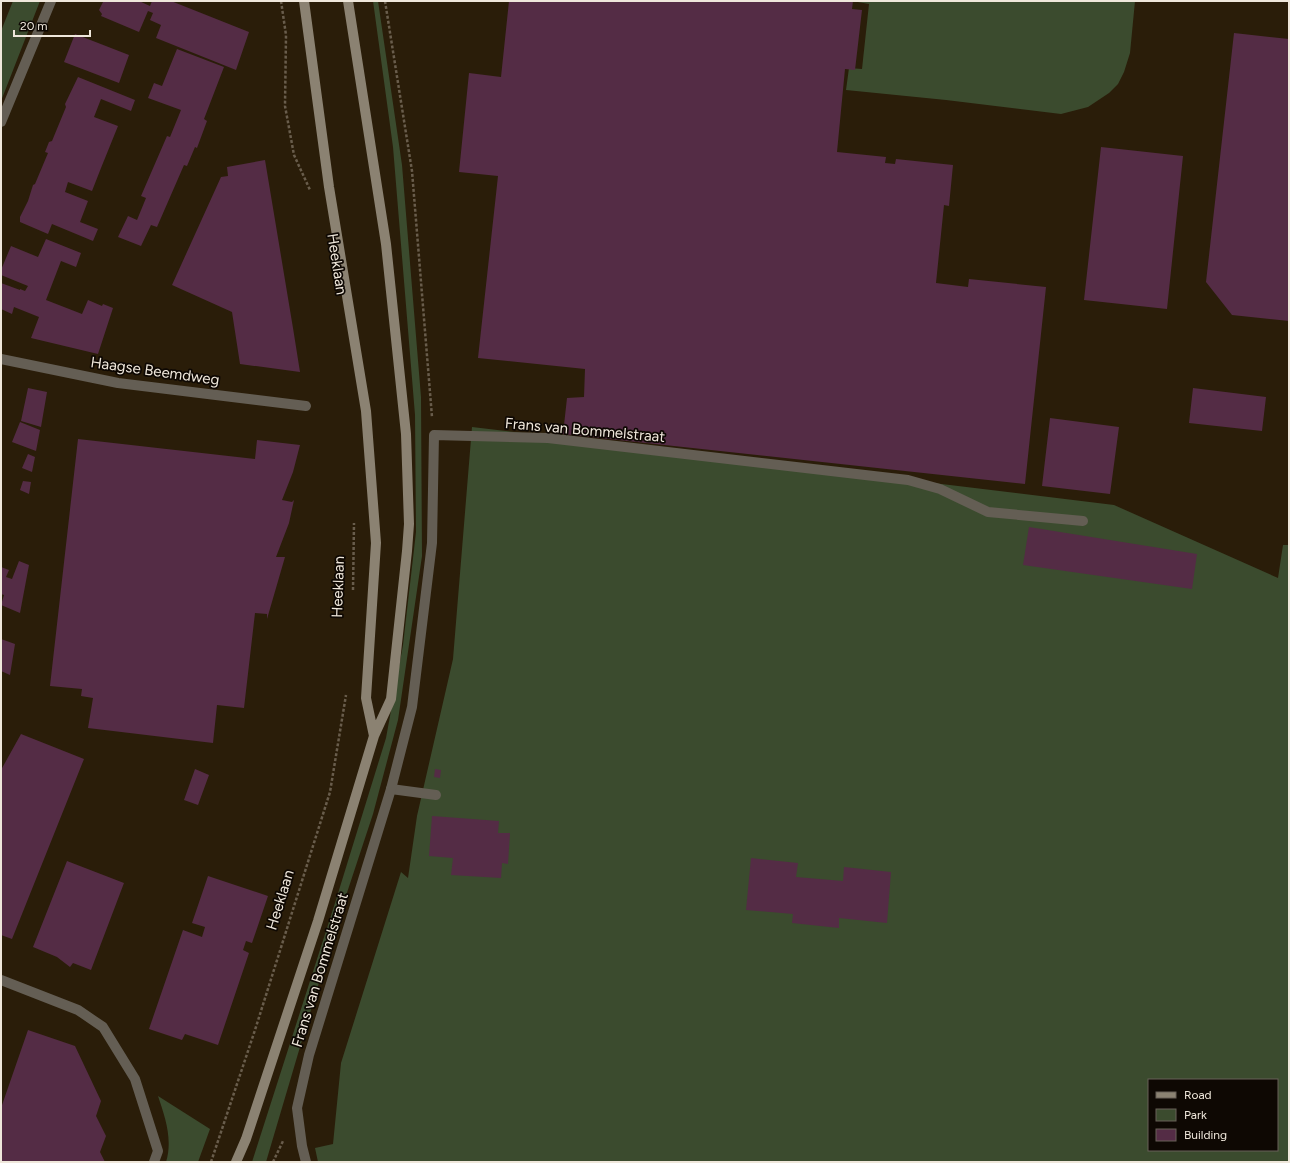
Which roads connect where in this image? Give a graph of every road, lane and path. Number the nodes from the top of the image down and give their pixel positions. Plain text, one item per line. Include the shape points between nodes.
1 (51, 1) edge
2 (281, 1) edge
3 (304, 1) edge
4 (348, 1) edge
5 (385, 1) edge
6 (1, 122) edge
7 (310, 191) dead end
8 (1, 359) edge
9 (306, 406) dead end
10 (434, 435) junction
11 (354, 516) dead end
12 (1084, 521) dead end
13 (353, 594) dead end
14 (346, 694) dead end
15 (374, 736) junction
16 (391, 789) junction
17 (436, 795) dead end
18 (1, 980) edge
19 (154, 1162) edge
20 (211, 1162) edge
21 (236, 1162) edge
22 (306, 1162) edge

1 - 6 street
2 - 7 path via 286,35 285,106 294,155
3 - 15 main road, Heeklaan via 329,187 366,411 376,543 366,698
4 - 15 main road, Heeklaan via 386,244 406,434 409,524 407,551 391,699
5 - 10 path via 412,171
8 - 9 street, Haagse Beemdweg via 118,383
10 - 12 street, Frans van Bommelstraat via 548,438 908,480 940,489 988,512
10 - 16 street, Frans van Bommelstraat via 431,551 412,707
11 - 13 path, Heeklaan
14 - 20 path, Heeklaan via 330,792
15 - 21 main road, Heeklaan via 318,921 246,1139
16 - 17 street
16 - 22 street, Frans van Bommelstraat via 309,1055 297,1108
18 - 19 street via 78,1010 104,1027 135,1079 158,1151

